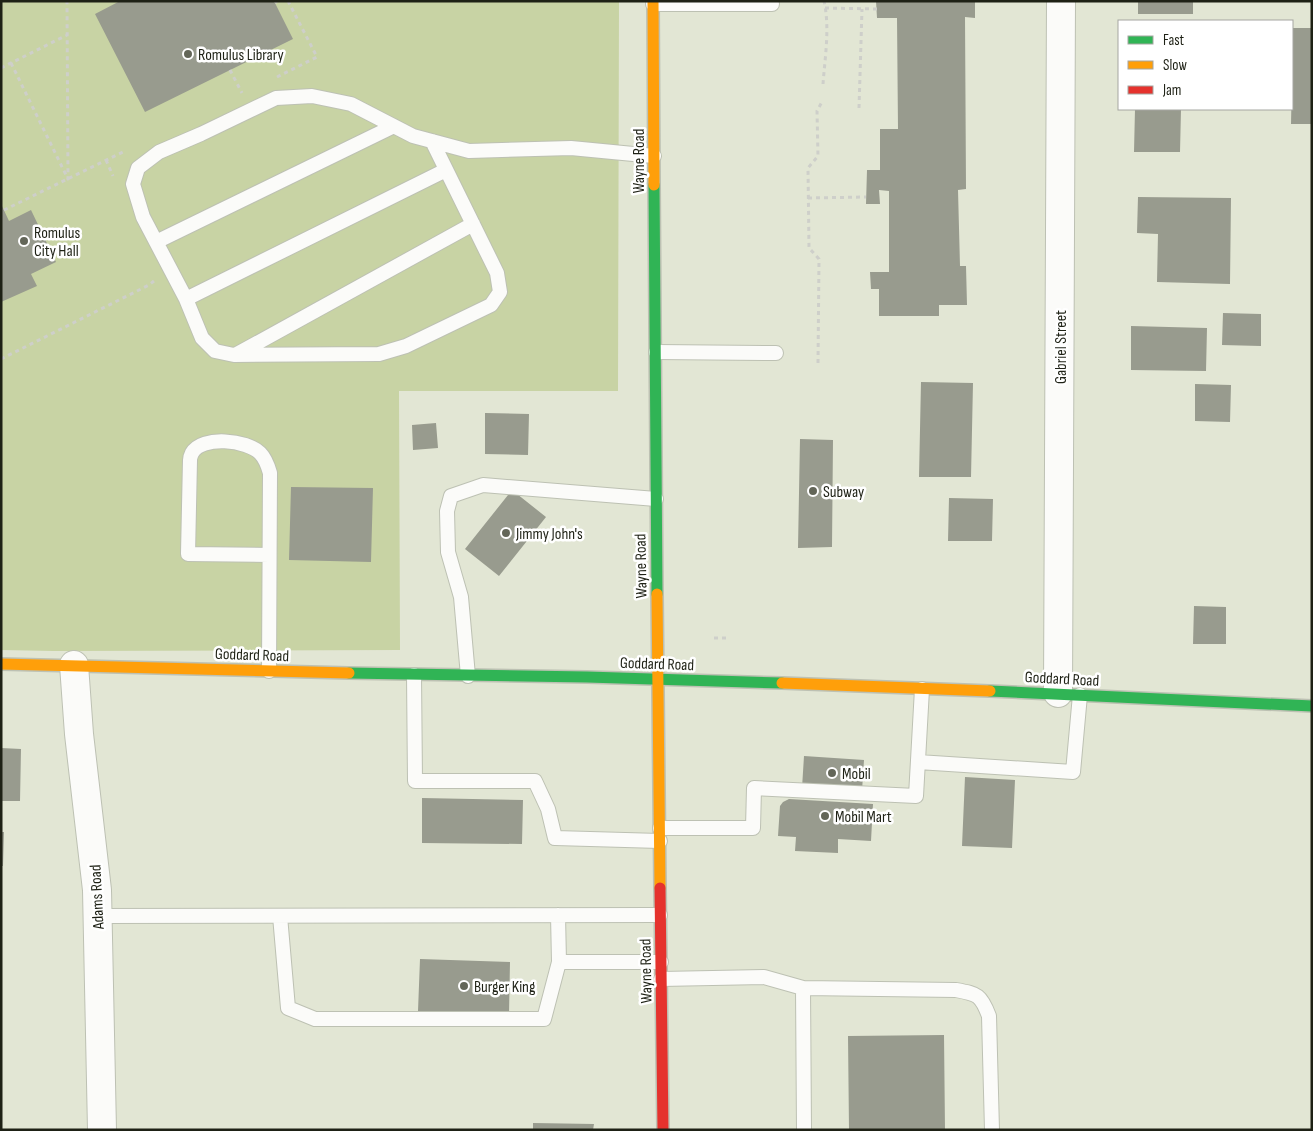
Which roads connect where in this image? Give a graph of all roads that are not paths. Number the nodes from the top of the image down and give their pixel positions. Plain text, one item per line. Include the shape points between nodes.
1 (1062, 1) edge
2 (653, 3) edge
3 (772, 4) dead end
4 (394, 126) junction
5 (432, 141) junction
6 (654, 156) junction
7 (446, 170) junction
8 (473, 224) junction
9 (156, 242) junction
10 (186, 299) junction
11 (656, 352) junction
12 (776, 353) dead end
13 (234, 355) junction
14 (656, 499) junction
15 (269, 555) junction
16 (1, 664) edge
17 (74, 666) junction
18 (269, 671) junction
19 (414, 675) junction
20 (468, 676) junction
21 (658, 679) junction
22 (922, 689) junction
23 (1069, 694) junction
24 (1312, 706) edge
25 (918, 762) junction
26 (660, 834) junction
27 (558, 915) junction
28 (660, 915) junction
29 (98, 916) junction
30 (280, 916) junction
31 (559, 962) junction
32 (661, 962) junction
33 (661, 978) junction
34 (803, 988) junction
35 (102, 1130) edge
36 (663, 1130) edge
37 (804, 1130) edge
38 (992, 1130) edge

1 - 23 street, Gabriel Street
2 - 3 lane
2 - 6 main road, Wayne Road
4 - 5 lane
4 - 9 lane
4 - 9 lane via 351,104 312,96 276,98 159,152 138,168 133,184 143,217
5 - 6 lane via 469,150 571,148
5 - 7 lane
6 - 11 main road, Wayne Road
7 - 8 lane
7 - 10 lane
8 - 13 lane
8 - 13 lane via 497,273 500,292 491,304 406,346 379,354
9 - 10 lane
10 - 13 lane via 202,338 215,352
11 - 12 lane
11 - 14 main road, Wayne Road
14 - 20 lane via 483,485 451,496 447,511 448,552 460,597
14 - 21 main road, Wayne Road
15 - 15 lane via 270,473 261,453 249,445 231,441 201,446 192,452 188,554
15 - 18 lane
16 - 17 main road, Goddard Road
17 - 18 main road, Goddard Road
17 - 29 street, Adams Road
18 - 19 main road, Goddard Road
19 - 20 main road, Goddard Road
19 - 26 lane via 415,781 535,782 548,809 555,838
20 - 21 main road, Goddard Road
21 - 22 main road, Goddard Road
21 - 26 main road, Wayne Road
22 - 23 main road, Goddard Road
22 - 25 lane
23 - 24 main road, Goddard Road
23 - 25 lane via 1073,772
25 - 26 lane via 916,796 754,788 753,828
26 - 28 main road, Wayne Road
27 - 28 lane
27 - 30 lane
27 - 31 lane
28 - 32 main road, Wayne Road
29 - 30 lane
29 - 35 street, Adams Road
30 - 31 lane via 288,1008 314,1018 544,1019
31 - 32 lane
32 - 33 main road, Wayne Road
33 - 34 lane via 764,977
33 - 36 main road, Wayne Road
34 - 37 lane
34 - 38 lane via 973,993 984,1002 989,1016

